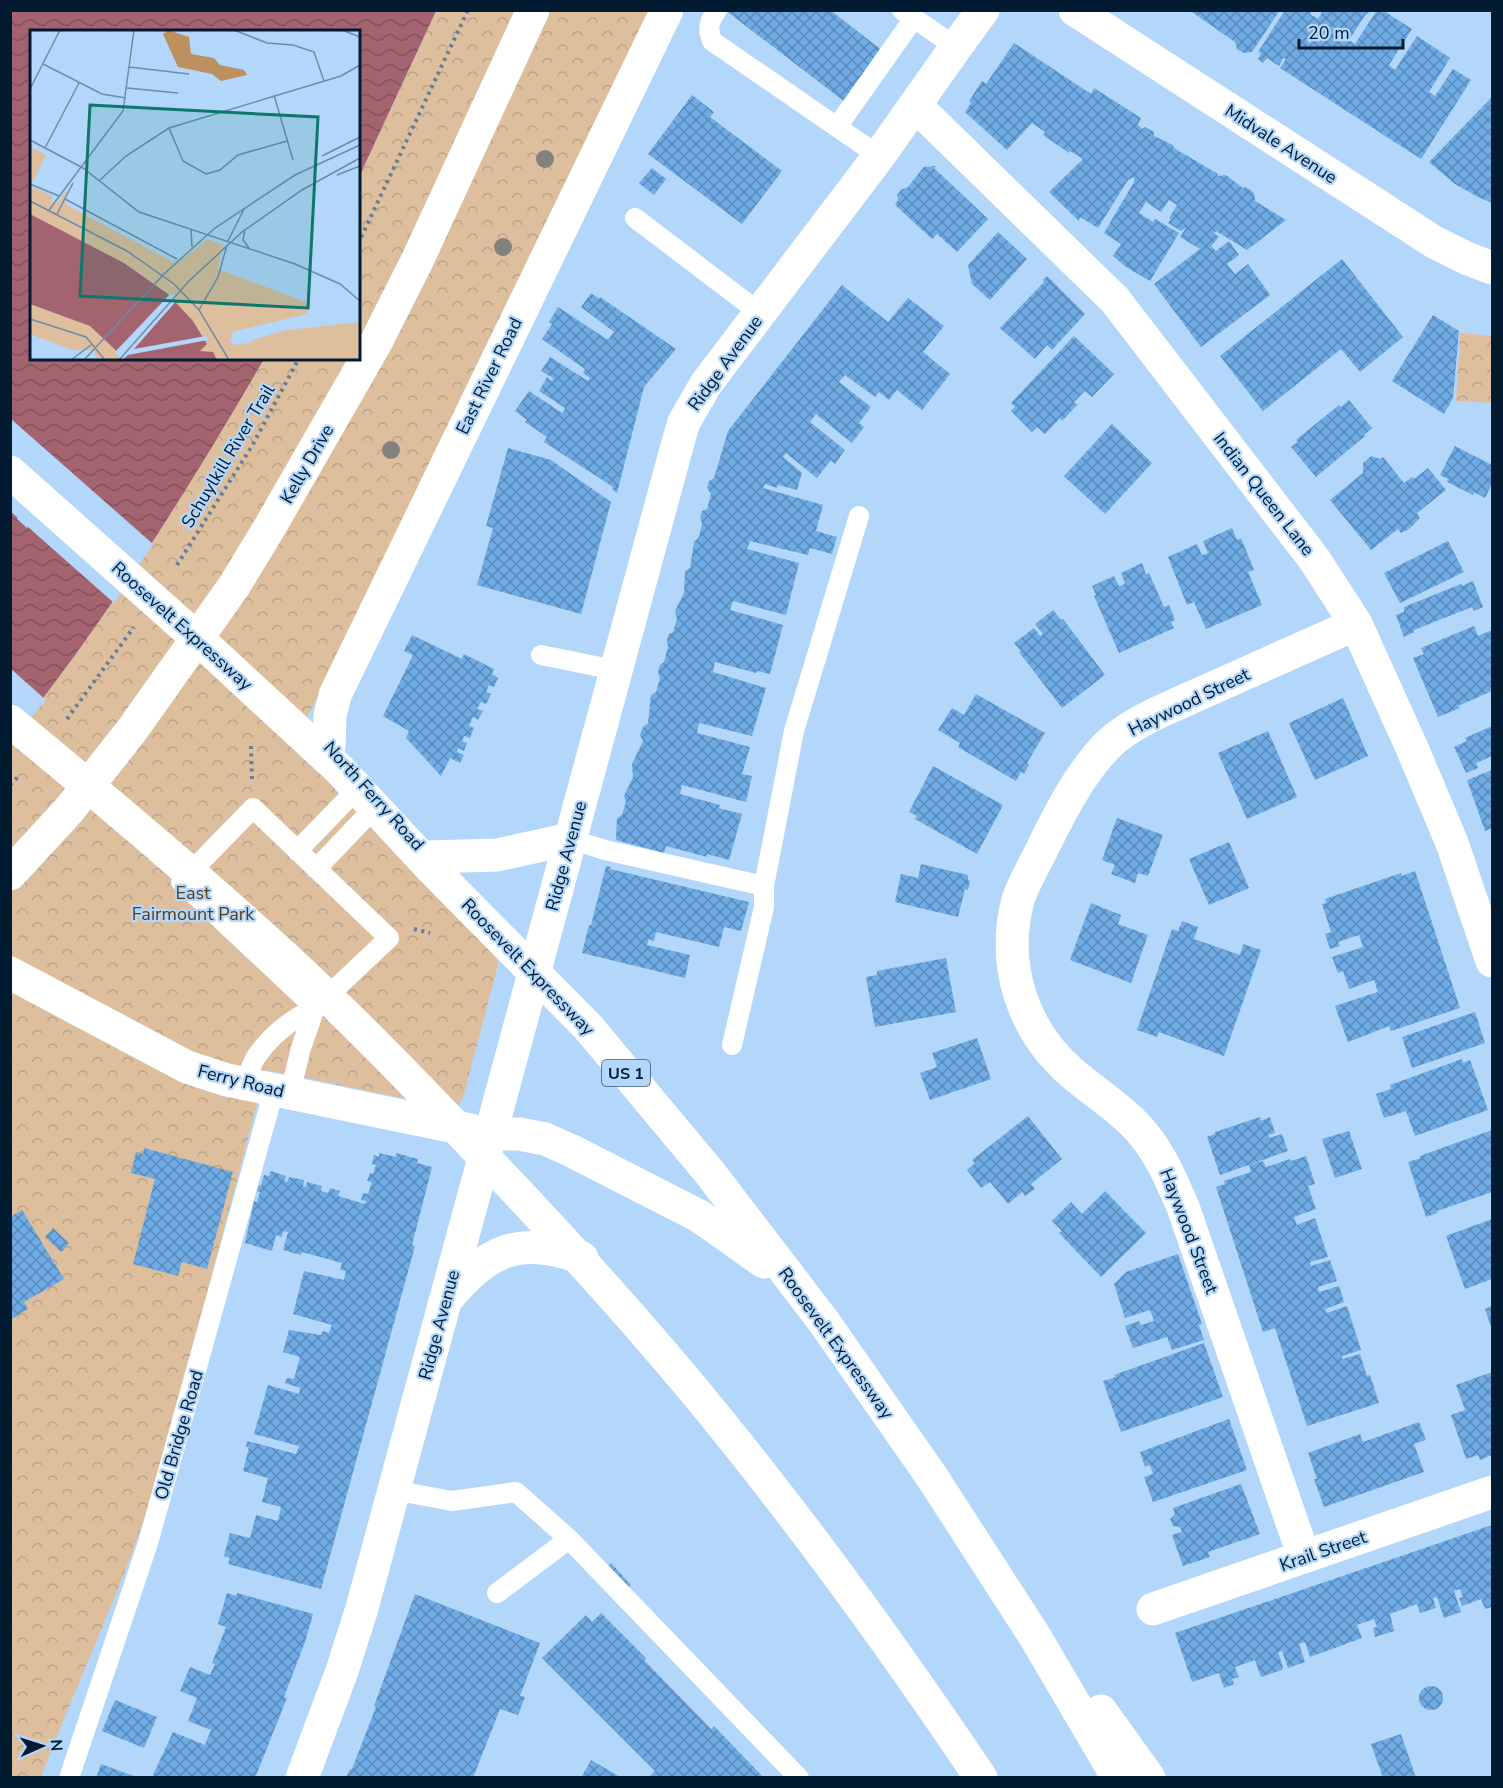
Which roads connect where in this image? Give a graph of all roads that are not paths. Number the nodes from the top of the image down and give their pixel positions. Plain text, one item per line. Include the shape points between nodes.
1 (533, 10) edge
2 (667, 10) edge
3 (717, 10) edge
4 (983, 10) edge
5 (1076, 10) edge
6 (908, 14) edge
7 (956, 47) junction
8 (915, 105) junction
9 (837, 127) junction
10 (879, 156) junction
11 (635, 218) dead end
12 (1492, 268) edge
13 (760, 313) junction
14 (10, 472) edge
15 (859, 516) dead end
16 (1356, 624) junction
17 (207, 626) junction
18 (541, 655) dead end
19 (615, 670) junction
20 (10, 721) edge
21 (329, 746) junction
22 (371, 794) junction
23 (570, 839) junction
24 (297, 851) junction
25 (429, 857) junction
26 (316, 869) junction
27 (10, 874) edge
28 (764, 886) junction
29 (1492, 961) edge
30 (10, 973) edge
31 (535, 973) junction
32 (315, 1008) junction
33 (732, 1045) dead end
34 (270, 1089) junction
35 (490, 1134) junction
36 (607, 1272) junction
37 (793, 1290) junction
38 (445, 1301) junction
39 (393, 1490) junction
40 (1492, 1492) edge
41 (569, 1539) junction
42 (1304, 1557) junction
43 (497, 1593) dead end
44 (1153, 1609) dead end
45 (70, 1775) dead end
46 (302, 1778) edge
47 (800, 1778) edge
48 (966, 1778) edge
49 (981, 1778) edge
50 (1118, 1778) edge
51 (1149, 1778) edge

1 - 17 main road, Kelly Drive via 375,344 271,525
2 - 21 main road, East River Road via 335,694
3 - 9 lane via 708,23 712,41
4 - 7 main road, Ridge Avenue
5 - 12 main road, Midvale Avenue via 1434,242
6 - 7 lane
6 - 9 lane
7 - 8 main road, Ridge Avenue
8 - 10 main road, Ridge Avenue
8 - 16 main road, Indian Queen Lane via 1115,300 1314,559
9 - 10 lane
10 - 13 main road, Ridge Avenue
11 - 13 lane
13 - 19 main road, Ridge Avenue via 706,384 684,422
14 - 50 main road, Roosevelt Expressway / US 1 via 340,770 588,1027 710,1173 824,1322 932,1477 1034,1635
15 - 28 lane via 794,731
16 - 29 main road, Indian Queen Lane via 1433,795
16 - 42 main road, Haywood Street via 1159,712 1129,728 1104,749 1080,780 1051,830 1019,898 1011,936 1013,976 1024,1012 1045,1044 1070,1072 1143,1133 1170,1177
17 - 21 main road, North Ferry Road via 293,706
17 - 27 main road, Kelly Drive via 69,810
18 - 19 lane
19 - 23 main road, Ridge Avenue
20 - 49 main road via 165,849 302,974 433,1103 565,1242 693,1389 802,1527
21 - 22 main road, North Ferry Road
22 - 24 lane
22 - 25 main road, North Ferry Road
22 - 26 lane
23 - 25 main road via 497,855
23 - 28 lane
23 - 31 main road, Ridge Avenue
24 - 26 lane
24 - 32 lane via 253,808 181,882
25 - 31 main road, North Ferry Road
26 - 32 lane via 389,938
28 - 33 lane via 764,907
30 - 34 main road, Ferry Road via 187,1067
31 - 35 main road, Ridge Avenue
31 - 37 main road, North Ferry Road via 636,1087
32 - 34 lane via 300,1048
32 - 34 lane via 294,1017 255,1059
34 - 35 main road, Ferry Road
34 - 45 lane, Old Bridge Road via 148,1543
35 - 36 main road
35 - 37 main road, Ferry Road via 545,1138 635,1182 732,1237
35 - 38 main road, Ridge Avenue
36 - 38 main road via 557,1250 508,1250 484,1260
36 - 48 main road via 800,1506 940,1728
37 - 51 main road
38 - 39 main road, Ridge Avenue
39 - 41 lane via 452,1501 516,1492
39 - 46 main road, Ridge Avenue via 342,1671
40 - 42 main road, Krail Street
41 - 43 lane
41 - 47 lane
42 - 44 main road, Krail Street

